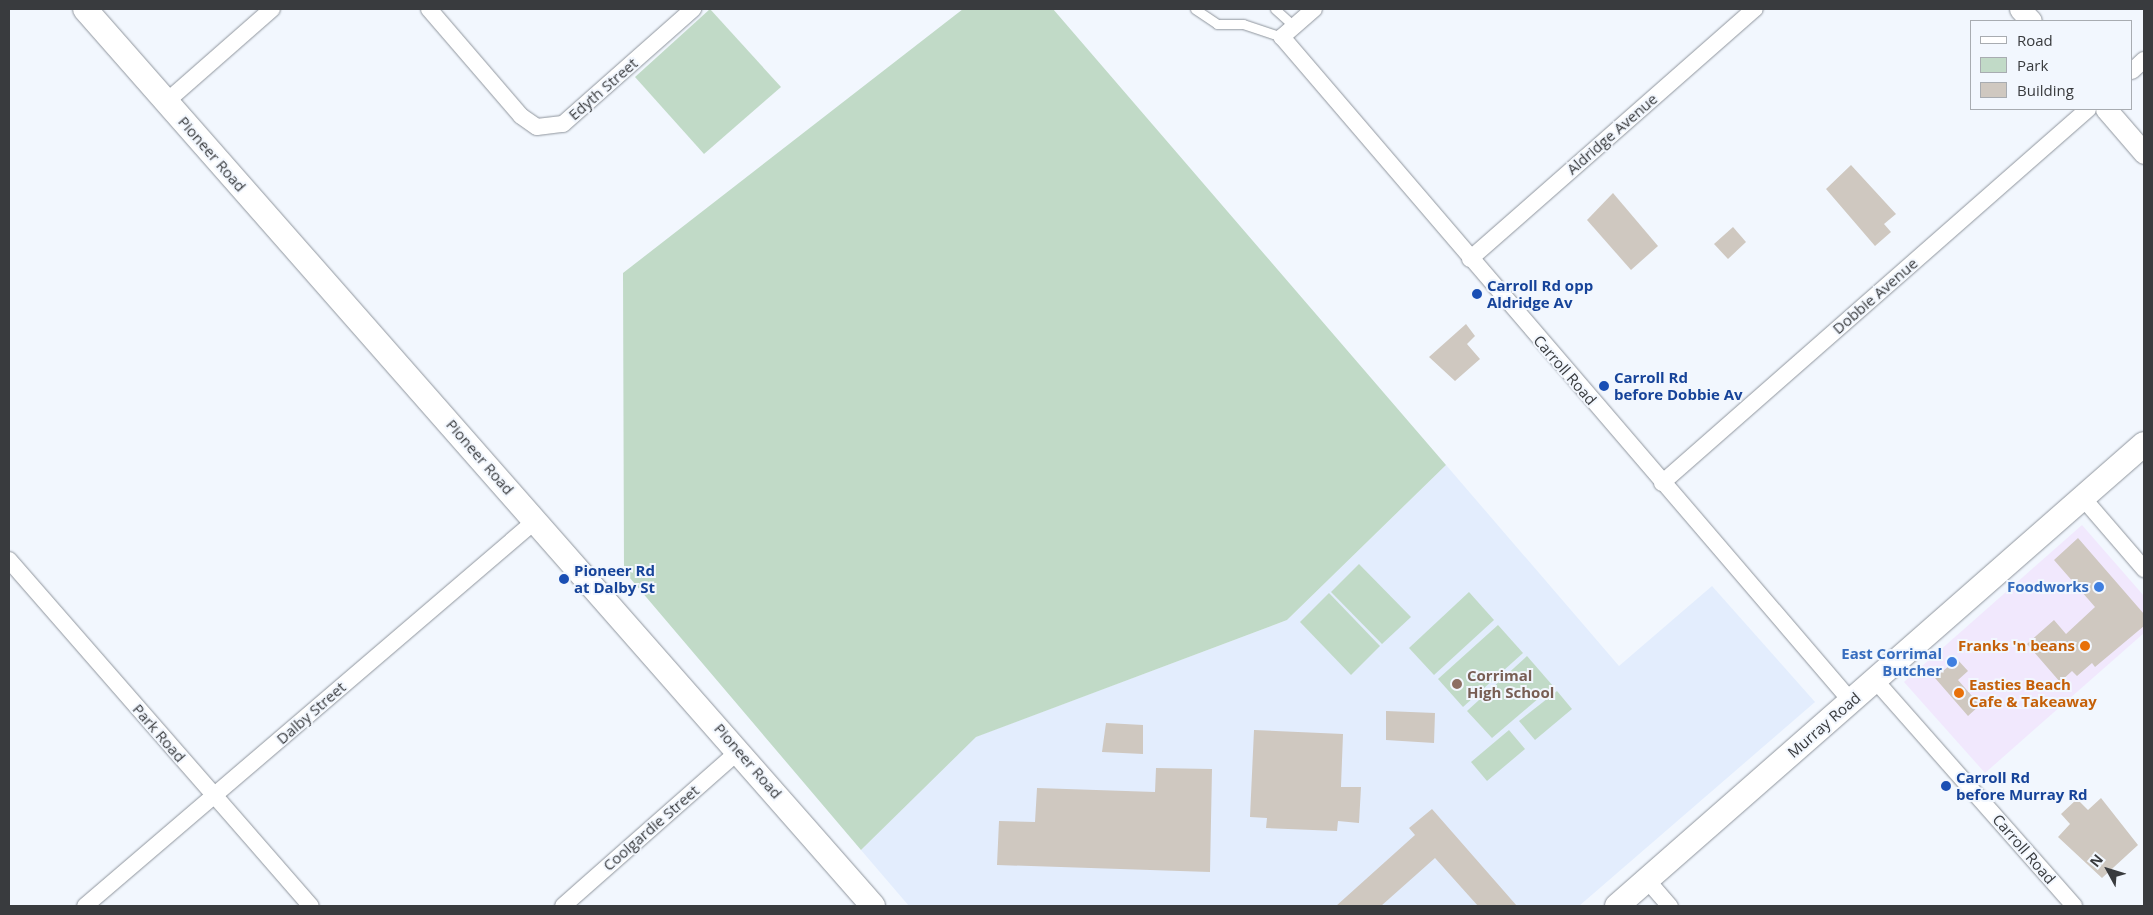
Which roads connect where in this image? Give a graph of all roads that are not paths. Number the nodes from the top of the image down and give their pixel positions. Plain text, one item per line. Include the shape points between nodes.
1 (85, 9) edge
2 (272, 9) edge
3 (429, 9) edge
4 (693, 9) edge
5 (1195, 9) edge
6 (1275, 9) edge
7 (1314, 9) edge
8 (1755, 9) edge
9 (2020, 9) edge
10 (2030, 20) edge
11 (1288, 31) junction
12 (2144, 60) edge
13 (2133, 70) edge
14 (166, 102) junction
15 (2087, 110) edge
16 (2107, 110) edge
17 (2144, 154) edge
18 (1470, 259) junction
19 (2144, 444) edge
20 (1662, 483) junction
21 (2082, 498) junction
22 (536, 520) junction
23 (9, 560) edge
24 (2144, 568) edge
25 (1875, 680) junction
26 (1852, 701) junction
27 (739, 751) junction
28 (214, 796) junction
29 (1647, 880) junction
30 (86, 906) edge
31 (310, 906) edge
32 (563, 906) edge
33 (873, 906) edge
34 (1617, 906) edge
35 (1670, 906) edge
36 (2074, 906) edge

1 - 14 main road, Pioneer Road
2 - 14 street
3 - 4 street, Edyth Street via 521,116 537,128 563,124
5 - 11 lane via 1217,24 1243,24
6 - 11 lane
7 - 11 street
8 - 18 street, Aldridge Avenue
9 - 10 street
11 - 18 street, Carroll Road
12 - 13 street
14 - 22 main road, Pioneer Road
15 - 20 street, Dobbie Avenue
16 - 17 street
18 - 20 street, Carroll Road
19 - 21 main road, Murray Road
20 - 26 street, Carroll Road
21 - 24 street
21 - 25 main road, Murray Road
22 - 27 main road, Pioneer Road
22 - 28 street, Dalby Street
23 - 28 street, Park Road
25 - 26 main road, Murray Road
25 - 36 street, Carroll Road
26 - 29 main road, Murray Road
27 - 32 street, Coolgardie Street
27 - 33 main road, Pioneer Road
28 - 30 street, Dalby Street
28 - 31 street, Park Road
29 - 34 main road, Murray Road
29 - 35 street

